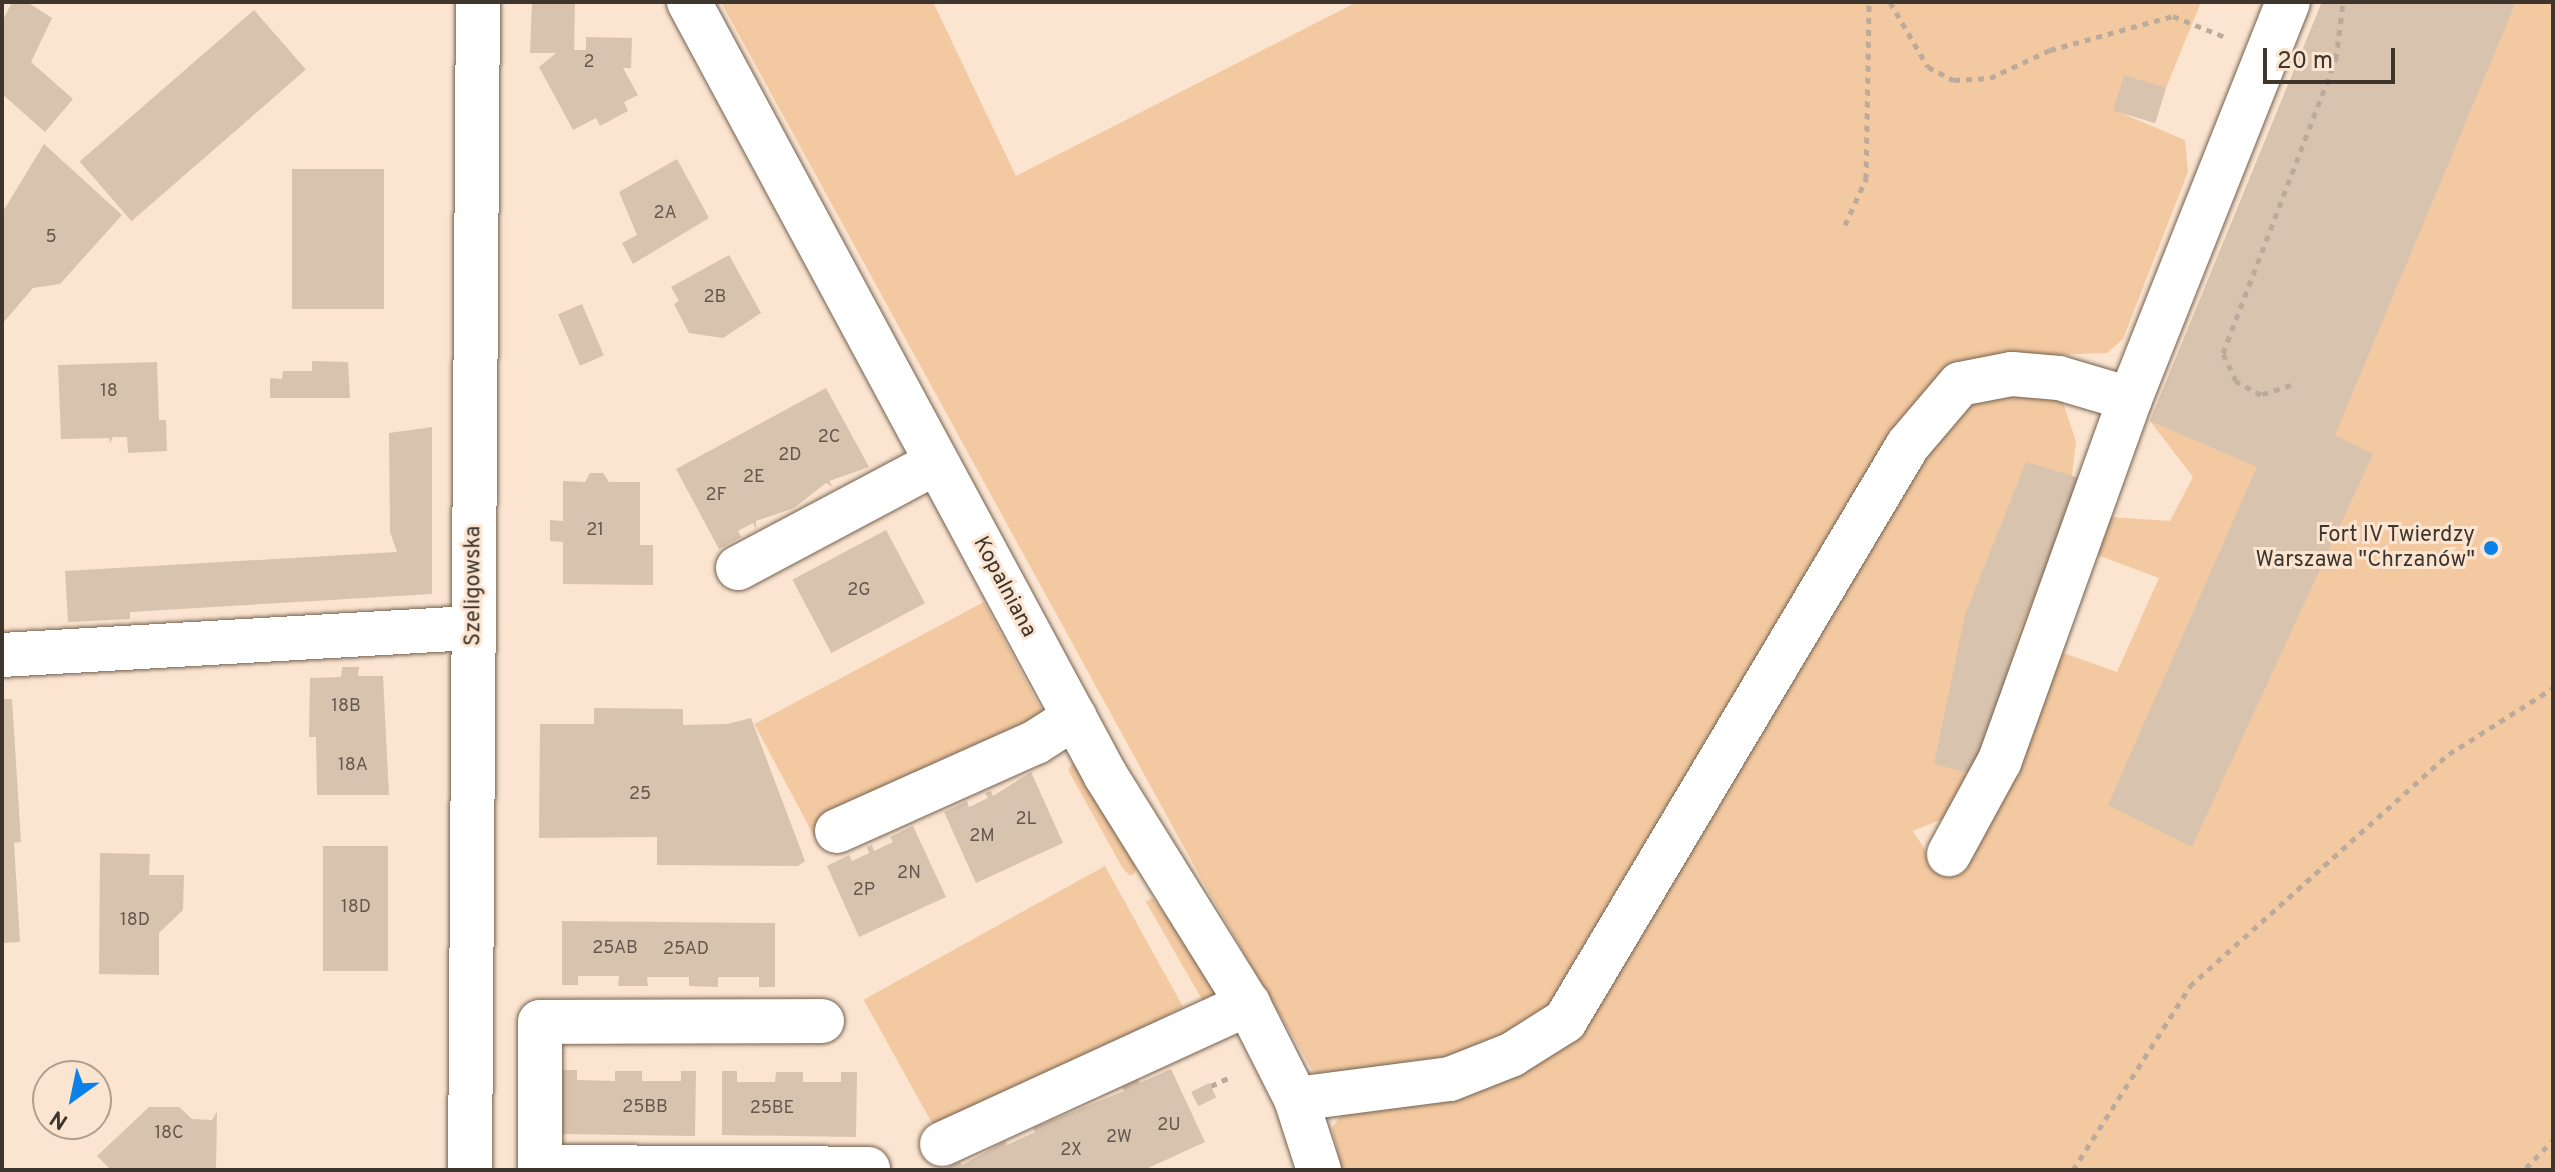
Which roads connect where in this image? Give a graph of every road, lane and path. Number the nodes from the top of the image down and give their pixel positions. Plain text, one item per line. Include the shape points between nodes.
1 (478, 2) edge
2 (689, 2) edge
3 (1869, 2) edge
4 (1890, 2) edge
5 (2288, 2) edge
6 (2343, 2) edge
7 (2267, 54) junction
8 (1845, 225) dead end
9 (2291, 385) dead end
10 (2130, 399) junction
11 (937, 462) junction
12 (738, 568) dead end
13 (474, 628) junction
14 (2, 655) edge
15 (2553, 688) edge
16 (1075, 717) junction
17 (837, 831) dead end
18 (1949, 854) dead end
19 (1248, 1004) junction
20 (822, 1021) dead end
21 (1230, 1077) dead end
22 (1211, 1086) dead end
23 (1296, 1099) junction
24 (2553, 1140) edge
25 (942, 1144) dead end
26 (540, 1168) edge
27 (2526, 1168) edge
28 (868, 1169) edge
29 (470, 1170) edge
30 (1319, 1170) edge
31 (2073, 1170) edge

1 - 13 street, Szeligowska
2 - 11 street, Kopalniana
3 - 8 path via 1866,179
4 - 7 path via 1928,67 1954,80 1990,78 2050,50 2173,16
5 - 7 street
6 - 9 path via 2336,59 2223,353 2236,381 2261,395
7 - 10 street
10 - 18 street via 1999,762
10 - 23 street via 2059,378 2012,374 1960,384 1908,445 1565,1021 1511,1055 1450,1079
11 - 12 street
11 - 16 street, Kopalniana
13 - 14 street
13 - 29 street, Szeligowska
15 - 31 path via 2449,754 2190,986
16 - 17 street via 1036,742
16 - 19 street, Kopalniana via 1133,823
19 - 23 street, Kopalniana
19 - 25 street
20 - 26 street via 540,1022
21 - 22 path
23 - 30 street, Kopalniana
24 - 27 path
26 - 28 street

